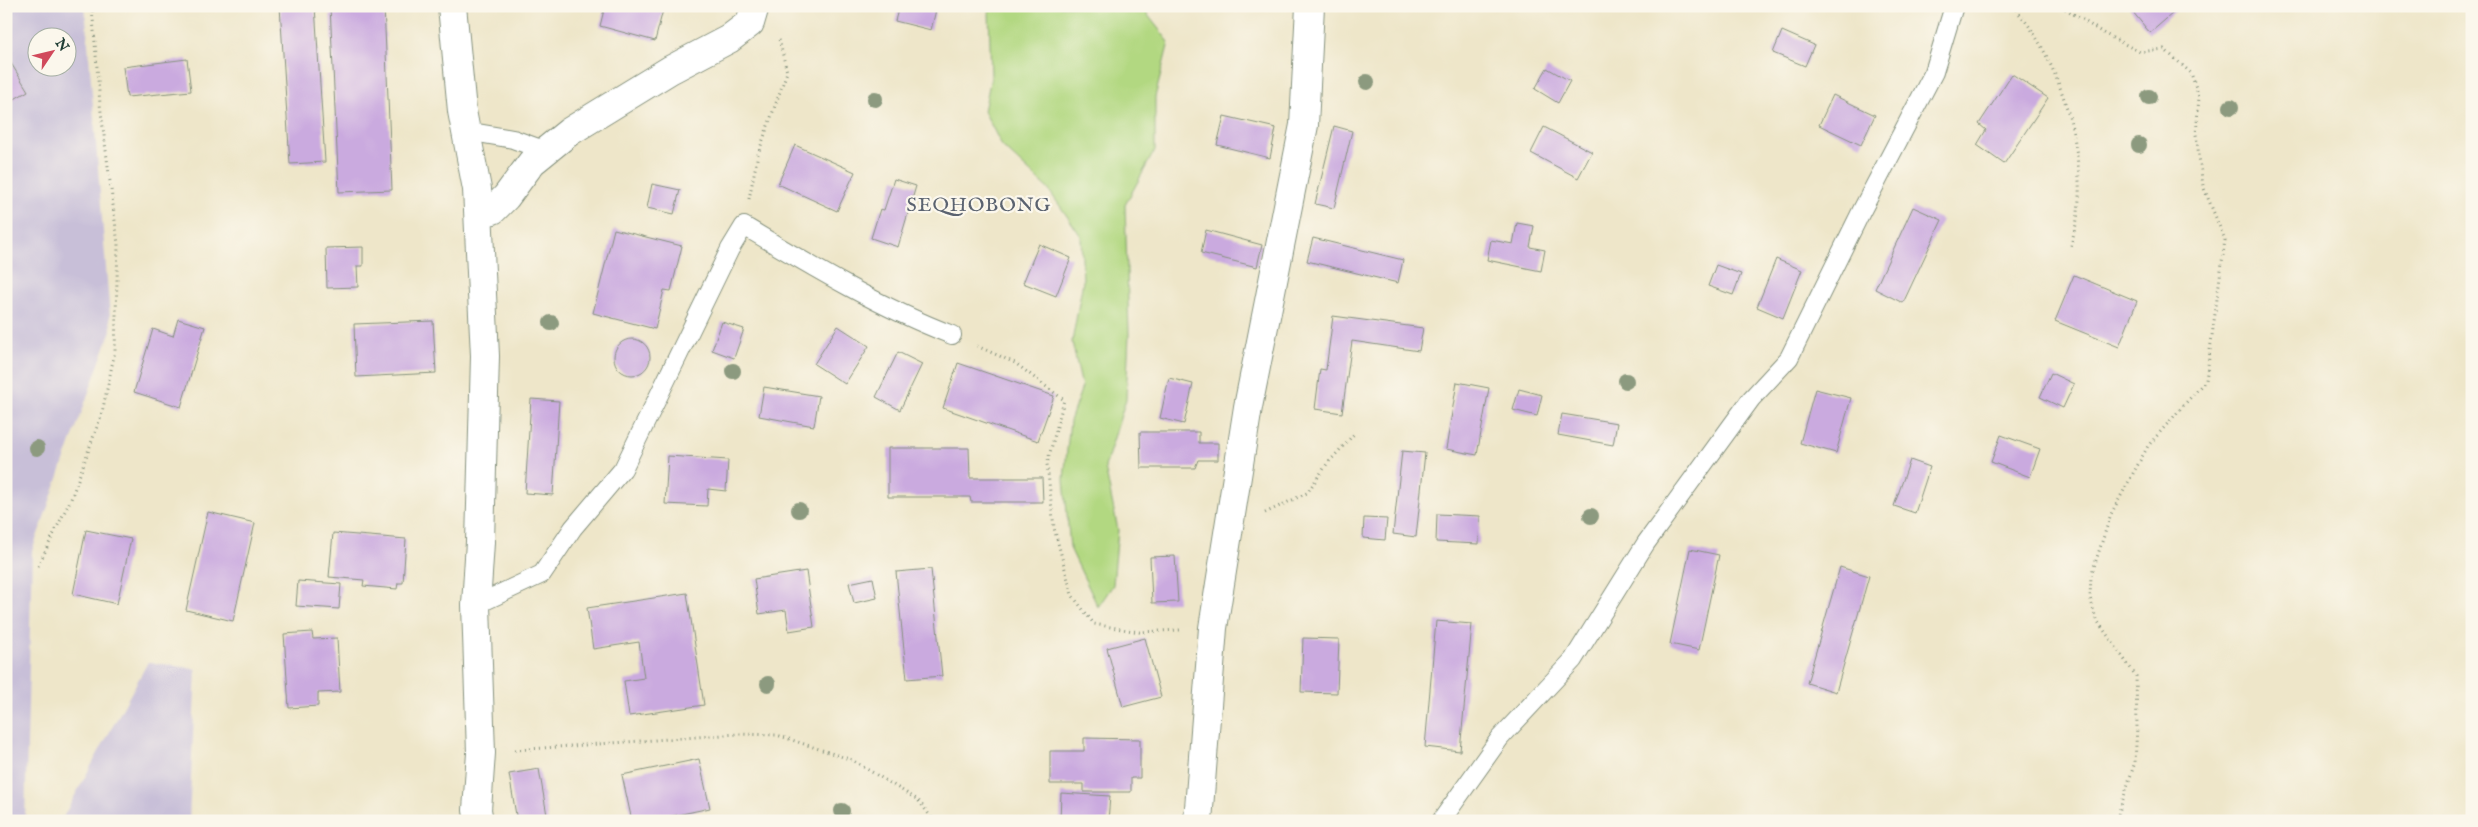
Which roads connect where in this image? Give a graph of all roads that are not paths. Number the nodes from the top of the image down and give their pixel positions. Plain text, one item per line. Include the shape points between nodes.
1 (452, 6) edge
2 (754, 6) edge
3 (1310, 6) edge
4 (1954, 6) edge
5 (466, 131) junction
6 (546, 151) junction
7 (479, 213) junction
8 (952, 335) road end
9 (476, 606) junction
10 (478, 821) edge
11 (1198, 821) edge
12 (1441, 821) edge

1 - 5 street
2 - 6 street via 750,23 729,39 670,70 568,132
3 - 11 street via 1304,125 1248,407 1213,628
4 - 12 lane via 1934,72 1789,358 1751,399 1646,543 1573,660 1500,738
5 - 6 lane via 513,139
5 - 7 street
6 - 7 street via 532,162 492,210
7 - 9 street via 485,356
8 - 9 lane via 915,321 744,226 623,469 573,528 542,574
9 - 10 street via 481,753

